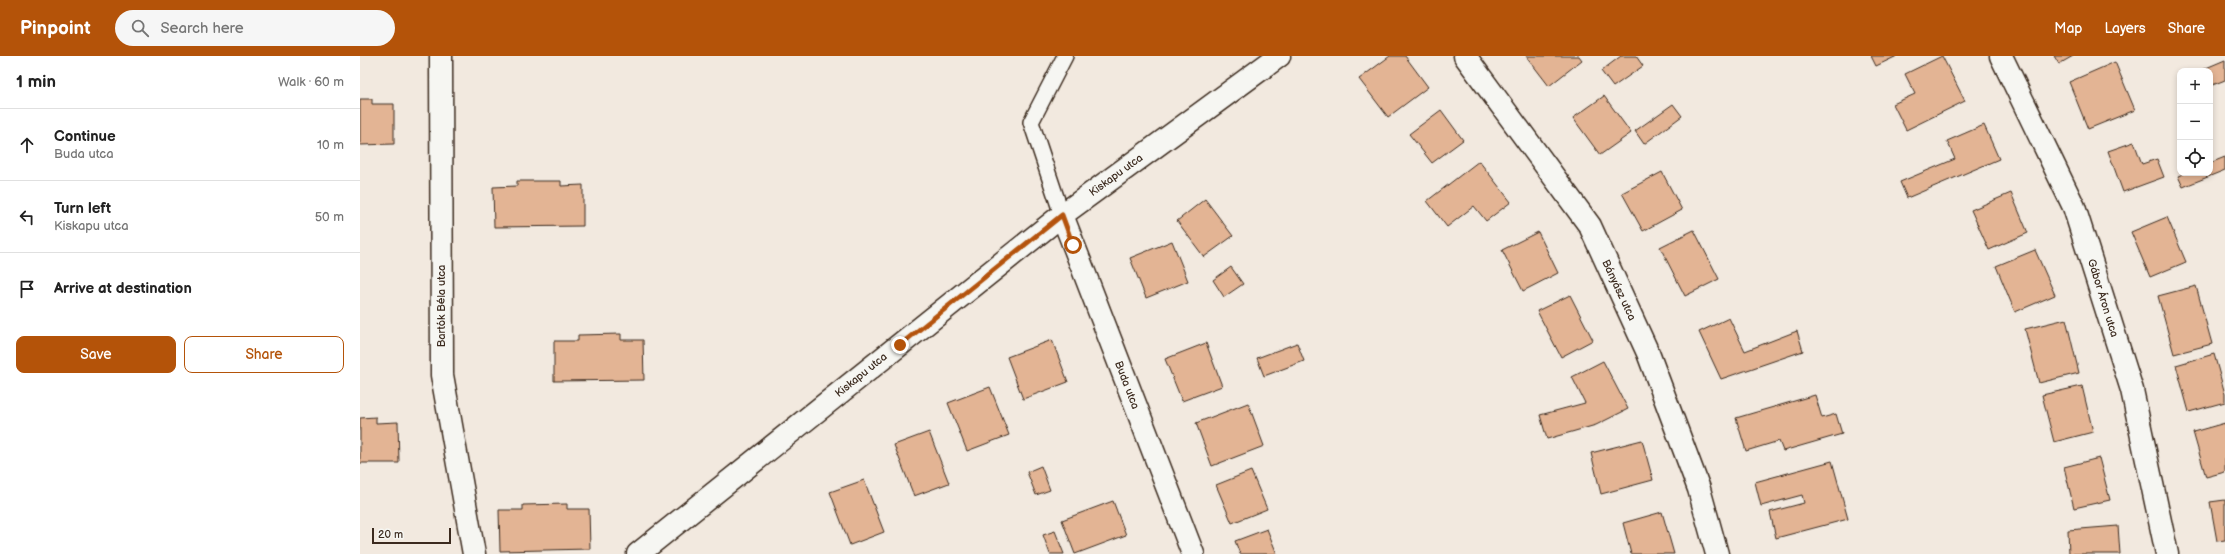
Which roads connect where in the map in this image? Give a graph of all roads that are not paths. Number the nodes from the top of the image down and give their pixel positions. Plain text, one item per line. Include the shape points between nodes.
1 (441, 56) edge
2 (1065, 56) edge
3 (1279, 56) edge
4 (1465, 56) edge
5 (2001, 56) edge
6 (1062, 215) junction
7 (474, 554) edge
8 (638, 554) edge
9 (1193, 554) edge
10 (1717, 554) edge
11 (2167, 554) edge

1 - 7 street, Bartók Béla utca via 442,375
2 - 6 lane via 1031,122
3 - 6 street, Kiskapu utca
4 - 10 street, Bányász utca via 1590,226 1648,353 1699,489
5 - 11 street, Gábor Áron utca via 2074,207 2132,390
6 - 8 street, Kiskapu utca
6 - 9 street, Buda utca

